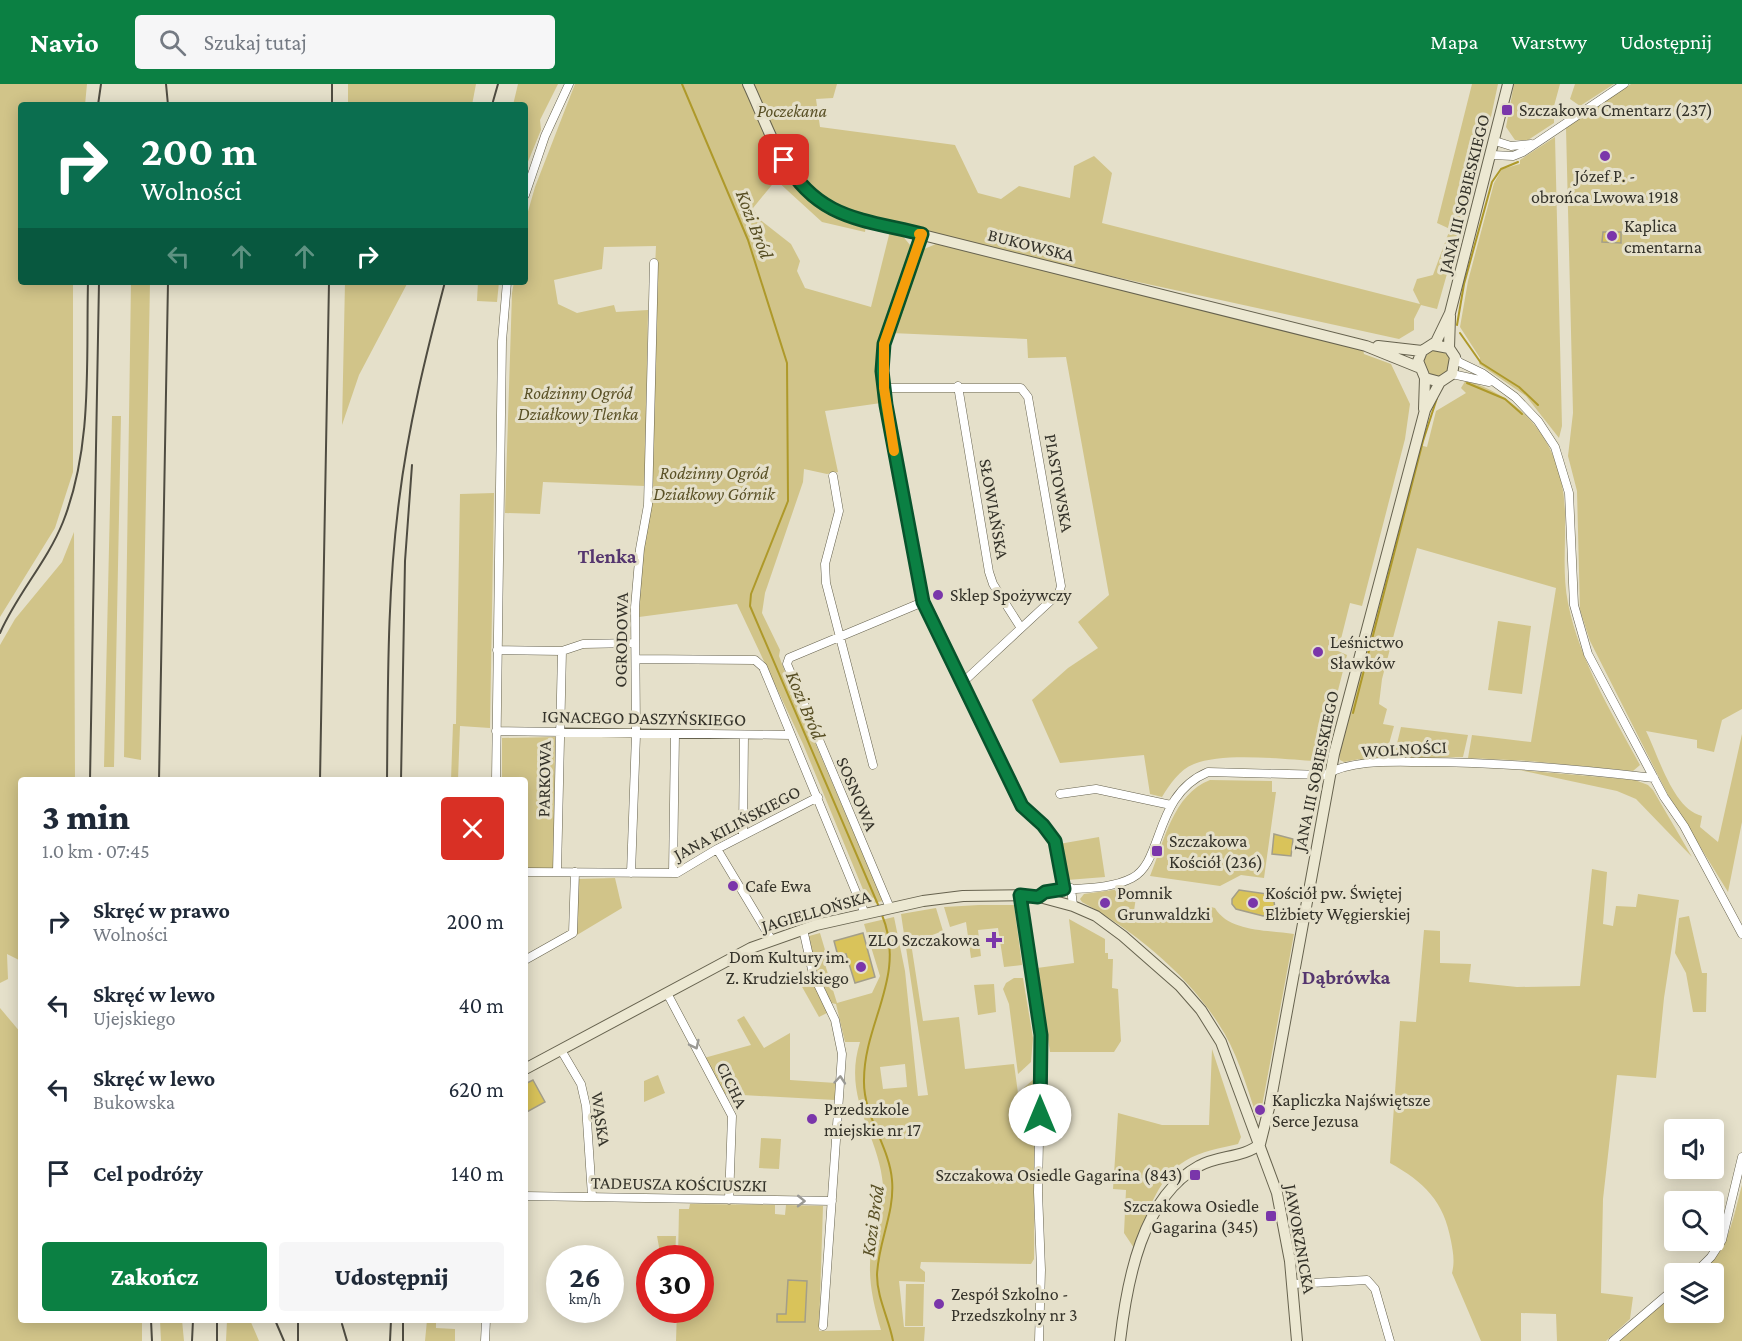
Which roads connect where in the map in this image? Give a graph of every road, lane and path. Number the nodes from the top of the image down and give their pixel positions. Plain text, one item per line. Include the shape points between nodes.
1 (569, 84) edge
2 (748, 84) edge
3 (1508, 84) edge
4 (1624, 84) edge
5 (1495, 141) junction
6 (1534, 143) junction
7 (1492, 155) junction
8 (528, 186) edge
9 (922, 234) junction
10 (654, 263) dead end
11 (507, 285) edge
12 (1450, 312) junction
13 (1433, 345) junction
14 (1373, 347) junction
15 (1422, 351) junction
16 (1452, 353) junction
17 (1418, 367) junction
18 (1452, 374) junction
19 (1425, 378) junction
20 (1440, 382) junction
21 (1496, 384) junction
22 (958, 386) junction
23 (884, 388) junction
24 (1425, 410) junction
25 (833, 476) dead end
26 (923, 602) junction
27 (1021, 628) junction
28 (839, 637) junction
29 (497, 650) junction
30 (562, 651) junction
31 (635, 651) junction
32 (962, 683) junction
33 (496, 731) junction
34 (560, 732) junction
35 (636, 735) junction
36 (675, 735) junction
37 (744, 735) junction
38 (791, 735) junction
39 (873, 765) dead end
40 (1330, 772) junction
41 (496, 777) edge
42 (1654, 778) junction
43 (1060, 794) dead end
44 (818, 797) junction
45 (1171, 805) junction
46 (743, 835) junction
47 (717, 849) junction
48 (528, 872) edge
49 (557, 872) junction
50 (575, 872) junction
51 (631, 873) junction
52 (673, 873) junction
53 (1067, 888) junction
54 (1020, 895) junction
55 (1038, 897) junction
56 (1073, 906) junction
57 (889, 908) junction
58 (866, 913) junction
59 (803, 929) junction
60 (1742, 934) edge
61 (771, 939) junction
62 (528, 958) edge
63 (667, 993) junction
64 (561, 1050) junction
65 (528, 1067) edge
66 (1260, 1144) junction
67 (1742, 1157) edge
68 (528, 1196) edge
69 (592, 1196) junction
70 (729, 1200) junction
71 (832, 1201) junction
72 (1705, 1263) edge
73 (1293, 1284) junction
74 (1664, 1298) edge
75 (486, 1323) edge
76 (823, 1326) dead end
77 (485, 1341) edge
78 (1039, 1341) edge
79 (1120, 1341) edge
80 (1298, 1341) edge
81 (1390, 1341) edge
82 (1613, 1341) edge

1 - 8 street
2 - 9 street, BUKOWSKA via 784,160 809,195 840,213
3 - 5 street, JANA III SOBIESKIEGO
4 - 6 street
5 - 6 street via 1511,146
5 - 7 street, JANA III SOBIESKIEGO
6 - 7 street via 1513,156
7 - 12 street, JANA III SOBIESKIEGO
9 - 14 street, BUKOWSKA
9 - 23 street via 884,344
10 - 31 street, OGRODOWA via 648,506 640,549
11 - 29 street via 502,341
12 - 13 street
12 - 16 street
13 - 15 street
13 - 16 street
14 - 15 street
14 - 17 street
15 - 17 street
16 - 18 street
16 - 21 street via 1459,362
17 - 19 street
18 - 20 street
18 - 21 street
19 - 20 street
19 - 24 street
20 - 24 street
21 - 42 street via 1527,408 1555,447 1569,493 1574,605 1588,654
22 - 23 street, PIASTOWSKA
22 - 27 street, SŁOWIAŃSKA via 989,572
22 - 27 street, PIASTOWSKA via 1021,388 1028,397 1061,586 1059,593
23 - 26 street
24 - 40 street, JANA III SOBIESKIEGO
25 - 28 street via 838,511 824,572
26 - 28 street
26 - 32 street
27 - 32 street, PIASTOWSKA
28 - 39 street
28 - 57 street, SOSNOWA via 789,658 788,664
29 - 30 street
29 - 33 street
30 - 31 street via 583,644 620,645
30 - 34 street, PARKOWA
31 - 35 street, OGRODOWA
31 - 38 street via 755,660 764,667
32 - 53 street via 1022,806 1055,841
33 - 34 street, IGNACEGO DASZYŃSKIEGO
33 - 41 street
34 - 35 street, IGNACEGO DASZYŃSKIEGO
34 - 49 street, PARKOWA
35 - 36 street, IGNACEGO DASZYŃSKIEGO
35 - 51 street, OGRODOWA
36 - 37 street, IGNACEGO DASZYŃSKIEGO
36 - 52 street
37 - 38 street, IGNACEGO DASZYŃSKIEGO
37 - 46 street
38 - 44 street
40 - 42 street, WOLNOŚCI via 1385,762 1465,762
40 - 45 street, WOLNOŚCI via 1208,772 1191,779
40 - 66 street, JANA III SOBIESKIEGO
42 - 60 street
43 - 45 street via 1096,789
44 - 46 street, JANA KILIŃSKIEGO
44 - 58 street
45 - 53 street, WOLNOŚCI via 1145,865 1136,876 1119,883
46 - 47 street, JANA KILIŃSKIEGO
47 - 52 street, JANA KILIŃSKIEGO
47 - 61 street
48 - 49 street, JANA KILIŃSKIEGO
49 - 50 street, JANA KILIŃSKIEGO
50 - 51 street, JANA KILIŃSKIEGO
50 - 62 street via 573,933
51 - 52 street, JANA KILIŃSKIEGO
53 - 55 street, WOLNOŚCI
53 - 56 street
54 - 55 street, JAGIELLOŃSKA
54 - 57 street, JAGIELLOŃSKA via 944,898
54 - 78 street via 1041,1035
55 - 56 street, JAGIELLOŃSKA
56 - 66 street, JAWORZNICKA via 1096,916 1123,936 1201,1010 1221,1042
57 - 58 street, JAGIELLOŃSKA
58 - 59 street, JAGIELLOŃSKA
59 - 61 street, JAGIELLOŃSKA
71 -> 59 street via 841,1043 835,1020 813,974
61 - 63 street, JAGIELLOŃSKA
63 - 64 street, JAGIELLOŃSKA
63 -> 70 street, CICHA via 732,1116
64 - 65 street, JAGIELLOŃSKA
64 - 69 street, WĄSKA via 581,1084 586,1106
66 - 73 street, JAWORZNICKA via 1284,1224
66 - 79 street via 1202,1164 1180,1178 1161,1199 1130,1278
67 - 72 street via 1722,1240
68 - 69 street, TADEUSZA KOŚCIUSZKI
69 - 70 street, TADEUSZA KOŚCIUSZKI
70 -> 71 street, TADEUSZA KOŚCIUSZKI
71 - 76 street
73 - 80 street, JAWORZNICKA
73 - 81 street via 1367,1280 1375,1289
74 - 82 street
75 - 77 street

